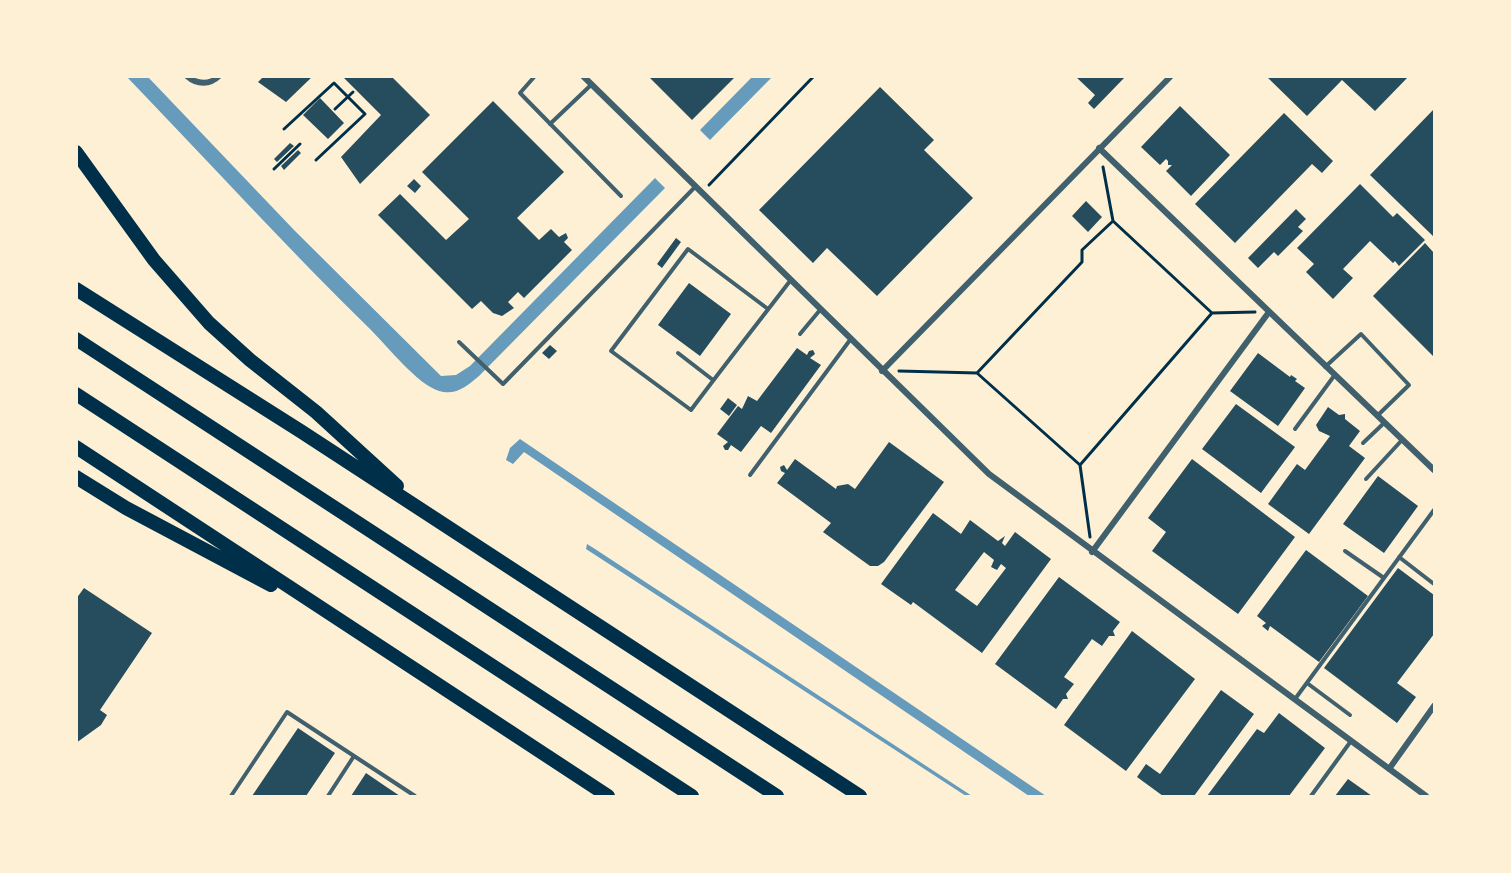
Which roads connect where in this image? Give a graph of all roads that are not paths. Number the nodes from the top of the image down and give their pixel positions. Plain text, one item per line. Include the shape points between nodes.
1 (187, 76) edge
2 (219, 76) edge
3 (535, 76) edge
4 (583, 76) edge
5 (1171, 76) edge
6 (591, 85) junction
7 (550, 124) junction
8 (1099, 148) junction
9 (76, 152) edge
10 (694, 187) junction
11 (621, 196) dead end
12 (789, 281) junction
13 (76, 289) edge
14 (768, 309) junction
15 (820, 310) junction
16 (1269, 312) junction
17 (800, 334) dead end
18 (76, 339) edge
19 (850, 340) junction
20 (459, 342) dead end
21 (678, 353) dead end
22 (1324, 368) junction
23 (882, 370) junction
24 (1334, 376) junction
25 (713, 380) junction
26 (76, 394) edge
27 (1377, 416) junction
28 (1384, 423) junction
29 (1295, 429) dead end
30 (1402, 440) junction
31 (1364, 443) dead end
32 (76, 447) edge
33 (1434, 470) edge
34 (750, 475) dead end
35 (76, 477) edge
36 (1366, 479) dead end
37 (1434, 510) edge
38 (429, 515) junction
39 (1345, 551) dead end
40 (1092, 552) junction
41 (1399, 557) junction
42 (1384, 578) junction
43 (1434, 584) edge
44 (344, 623) junction
45 (1307, 683) junction
46 (1294, 700) junction
47 (1434, 706) edge
48 (1350, 715) dead end
49 (1351, 741) junction
50 (354, 756) junction
51 (1389, 770) junction
52 (231, 796) edge
53 (328, 796) edge
54 (414, 796) edge
55 (608, 796) edge
56 (692, 796) edge
57 (777, 796) edge
58 (860, 796) edge
59 (1311, 796) edge
60 (1426, 796) edge

1 - 2 street via 203,84 214,82
3 - 7 lane via 520,93
4 - 6 street
5 - 8 street
6 - 7 lane
6 - 10 street
7 - 11 lane
8 - 16 street
8 - 23 street
9 - 38 highway via 154,260 209,323 316,412
10 - 12 street
10 - 20 lane via 503,384
12 - 14 lane
12 - 15 street
13 - 38 highway
14 - 25 lane
14 - 25 lane via 687,249 611,351 691,410
15 - 17 lane
15 - 19 street
16 - 22 street
16 - 40 street
18 - 57 highway
19 - 23 street
19 - 34 lane
21 - 25 lane
22 - 24 street
22 - 27 lane via 1361,334 1409,385
23 - 40 street via 989,474
24 - 27 street
24 - 29 lane
26 - 56 highway
27 - 28 street
28 - 30 street
28 - 31 lane
30 - 33 street
30 - 36 lane
32 - 44 highway
35 - 44 highway via 126,508
37 - 41 lane
38 - 58 highway
39 - 42 lane
40 - 46 street
41 - 42 lane
41 - 43 lane
42 - 45 lane
44 - 55 highway
45 - 46 lane
45 - 48 lane
46 - 49 street
47 - 51 street
49 - 51 street
49 - 59 lane
50 - 52 lane via 287,712
50 - 53 lane
50 - 54 lane
51 - 60 street

